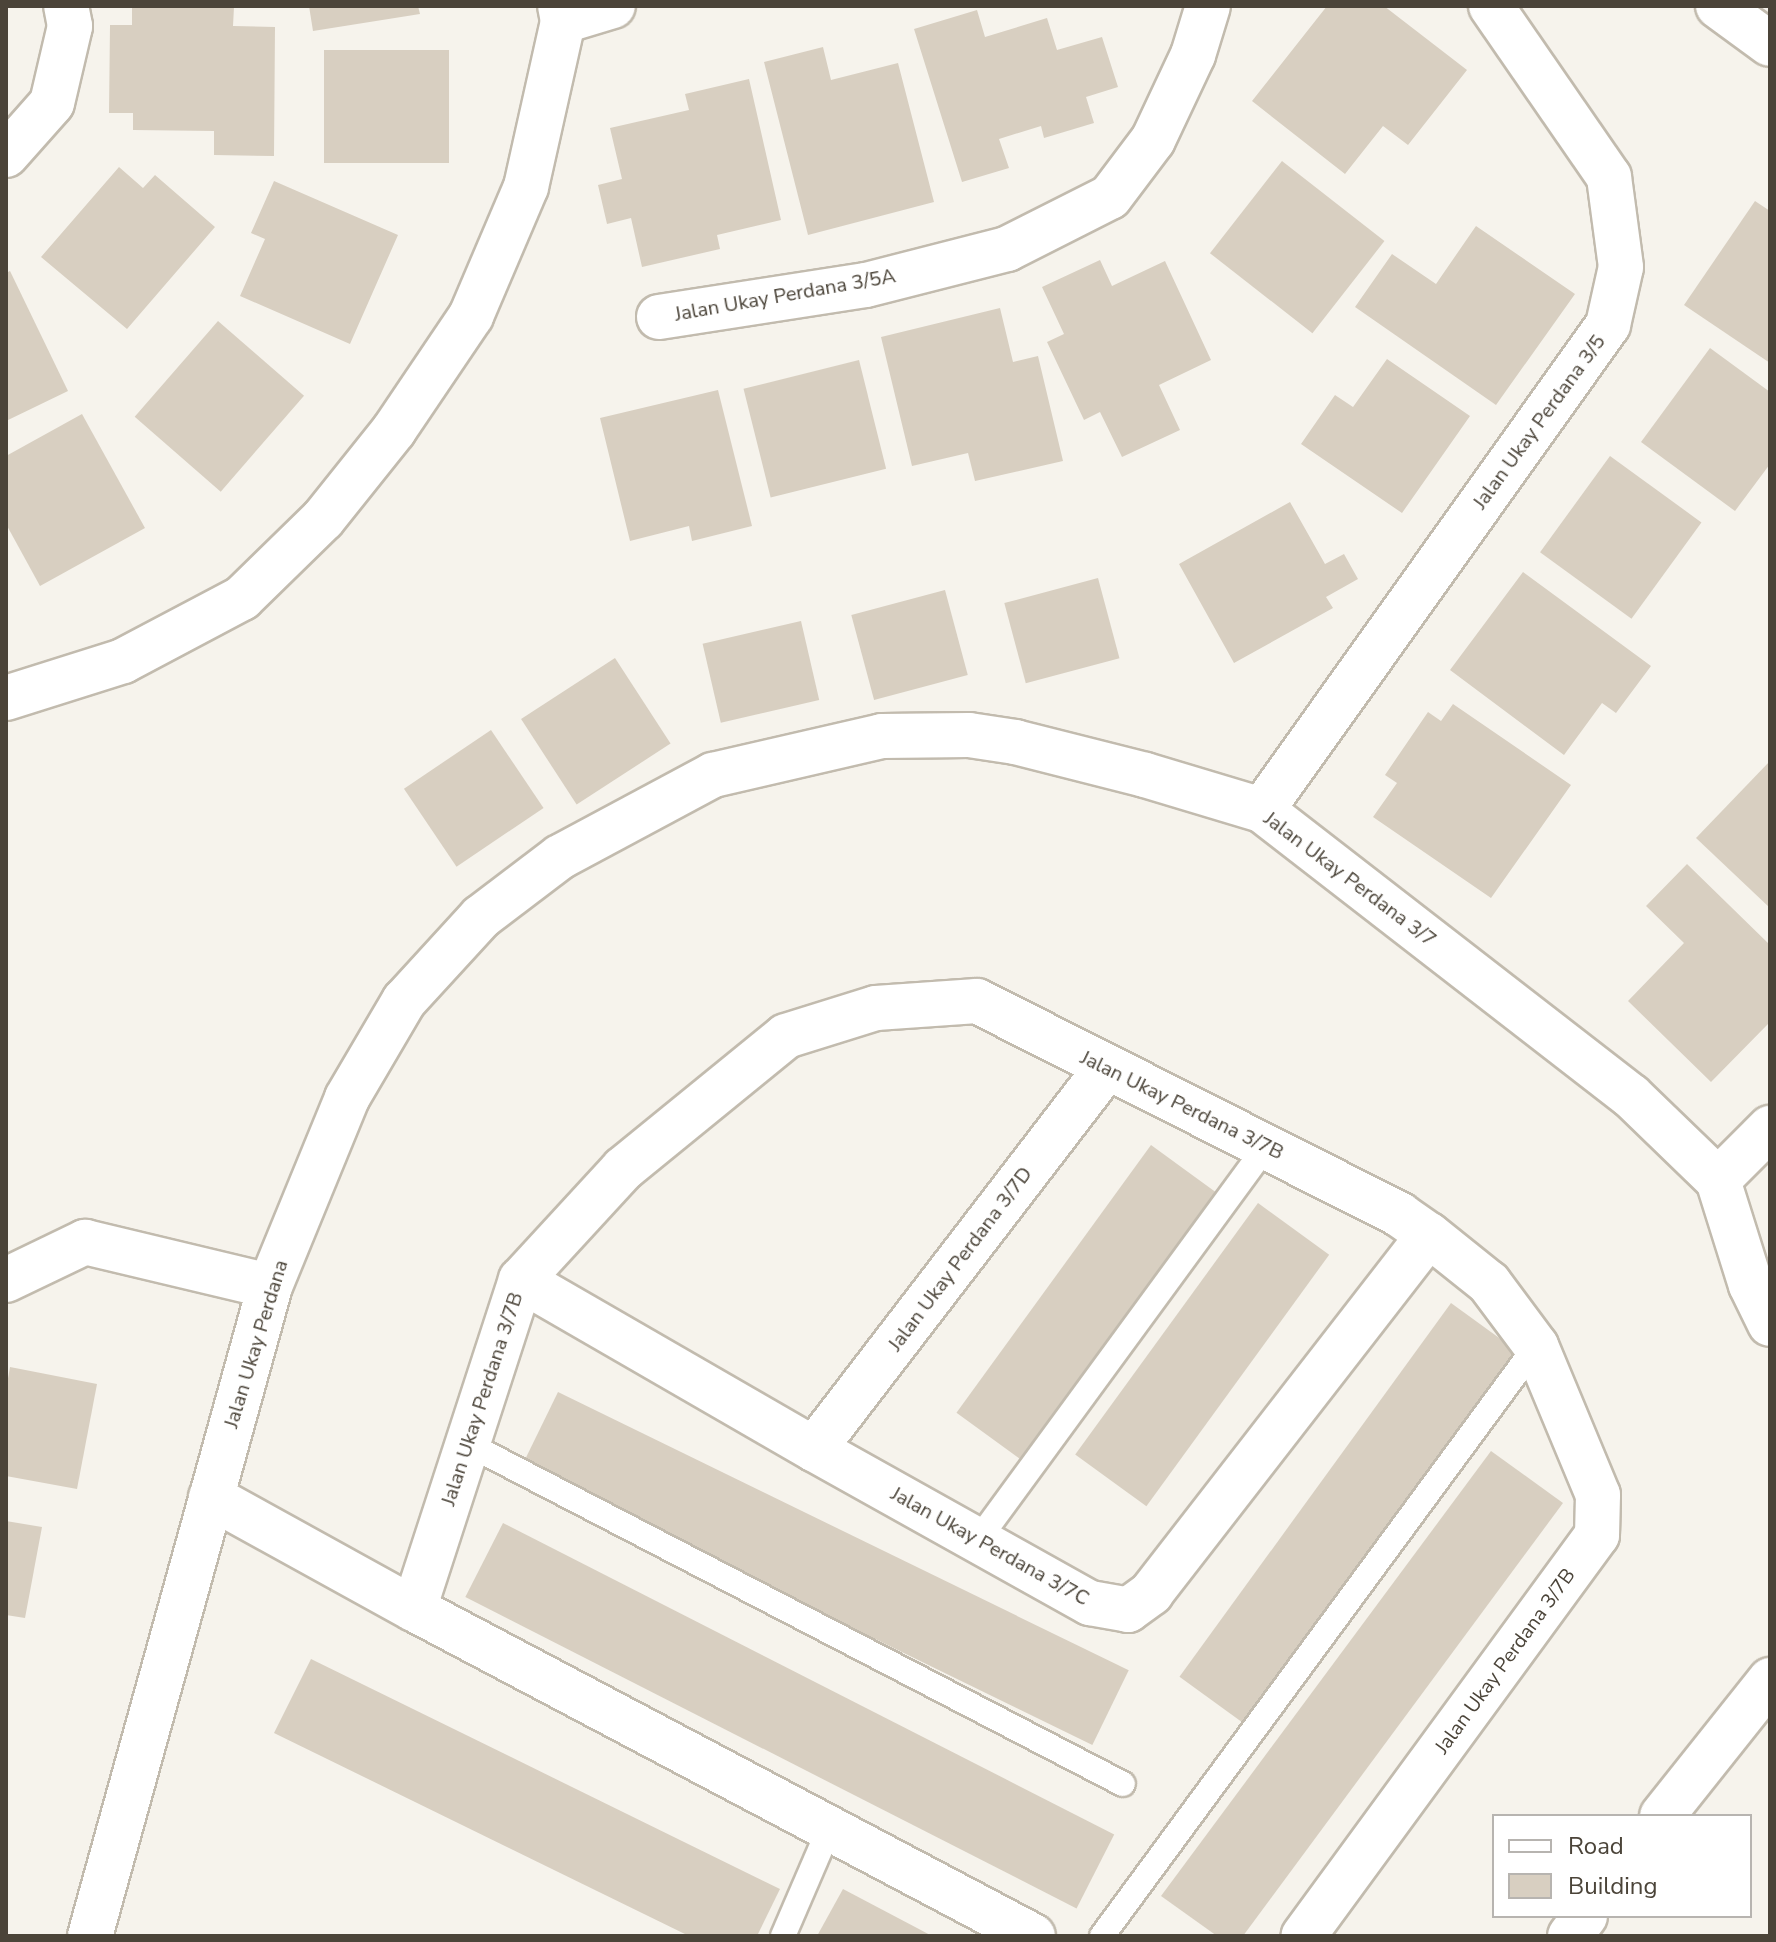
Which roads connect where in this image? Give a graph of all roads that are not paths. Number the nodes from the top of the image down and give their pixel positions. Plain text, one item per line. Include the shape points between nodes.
1 (66, 6) edge
2 (613, 6) edge
3 (1208, 6) edge
4 (1491, 6) edge
5 (1718, 6) edge
6 (561, 14) edge
7 (1770, 44) edge
8 (6, 155) edge
9 (659, 317) dead end
10 (6, 698) edge
11 (668, 798) joint
12 (1262, 810) junction
13 (1106, 1068) junction
14 (1770, 1128) edge
15 (1266, 1147) junction
16 (1718, 1180) junction
17 (1429, 1235) junction
18 (6, 1280) edge
19 (521, 1280) junction
20 (270, 1286) junction
21 (1770, 1324) edge
22 (1536, 1346) junction
23 (466, 1443) junction
24 (814, 1449) junction
25 (211, 1497) junction
26 (978, 1540) junction
27 (414, 1609) junction
28 (1770, 1680) edge
29 (1123, 1784) dead end
30 (1664, 1814) edge
31 (830, 1827) junction
32 (1584, 1918) edge
33 (90, 1936) edge
34 (783, 1936) edge
35 (1033, 1936) edge
36 (1102, 1936) edge
37 (1303, 1936) edge
38 (1570, 1936) edge

1 - 8 street via 70,26 52,103
2 - 6 street
3 - 9 street, Jalan Ukay Perdana 3/5A via 1193,55 1153,140 1110,197 1007,249 866,285
4 - 12 street, Jalan Ukay Perdana 3/5 via 1609,177 1621,267 1608,325
5 - 7 street
6 - 10 street via 526,187 471,316 394,430 323,519 242,598 123,661
11 - 12 street, Jalan Ukay Perdana 3/7 via 713,775 882,736 933,734 1015,742
11 - 20 street, Jalan Ukay Perdana via 560,857 481,917 404,1001 347,1098
12 - 16 street, Jalan Ukay Perdana 3/7 via 1631,1096
13 - 15 street, Jalan Ukay Perdana 3/7B
13 - 19 street, Jalan Ukay Perdana 3/7B via 977,1001 876,1008 786,1036 623,1169
13 - 24 street, Jalan Ukay Perdana 3/7D
14 - 16 street
15 - 17 street, Jalan Ukay Perdana 3/7B
15 - 26 lane
16 - 21 street, Jalan Ukay Perdana 3/7 via 1751,1285
17 - 22 street, Jalan Ukay Perdana 3/7B via 1489,1283
17 - 26 street, Jalan Ukay Perdana 3/7C via 1151,1593 1128,1610 1090,1603
18 - 20 street via 85,1242
19 - 23 street, Jalan Ukay Perdana 3/7B
19 - 24 street, Jalan Ukay Perdana 3/7C
20 - 25 street, Jalan Ukay Perdana
22 - 36 lane
22 - 37 street, Jalan Ukay Perdana 3/7B via 1598,1495 1597,1535
23 - 27 street, Jalan Ukay Perdana 3/7B
23 - 29 lane
24 - 26 street, Jalan Ukay Perdana 3/7C
25 - 27 street
25 - 33 street, Jalan Ukay Perdana
27 - 31 street
28 - 30 street
31 - 34 lane
31 - 35 street
32 - 38 street

